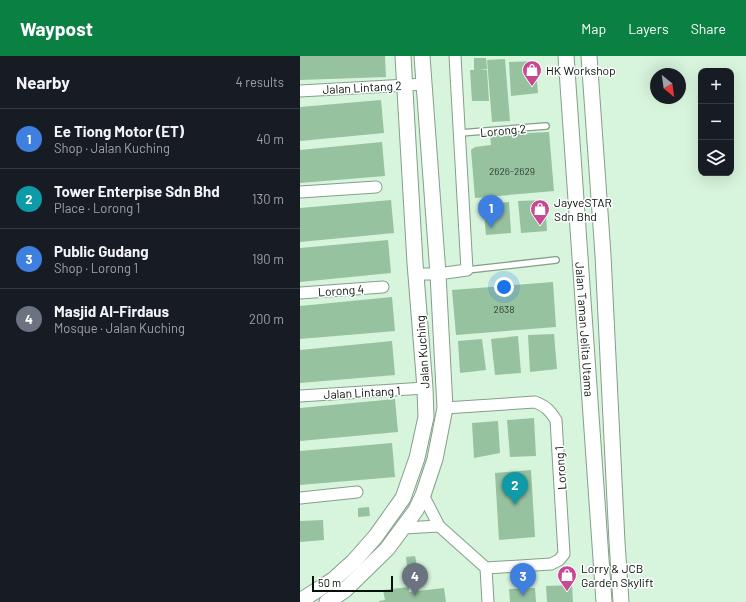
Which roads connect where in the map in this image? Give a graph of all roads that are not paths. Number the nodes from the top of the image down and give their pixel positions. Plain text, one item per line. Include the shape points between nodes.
1 (403, 56) edge
2 (422, 56) edge
3 (455, 56) edge
4 (566, 56) edge
5 (589, 56) edge
6 (406, 84) junction
7 (425, 84) junction
8 (300, 91) edge
9 (546, 126) dead end
10 (460, 133) junction
11 (376, 187) dead end
12 (300, 192) edge
13 (603, 255) junction
14 (580, 257) junction
15 (556, 260) dead end
16 (467, 270) junction
17 (416, 274) junction
18 (438, 274) junction
19 (383, 287) dead end
20 (300, 293) edge
21 (425, 388) junction
22 (300, 396) edge
23 (445, 408) junction
24 (357, 492) dead end
25 (423, 495) junction
26 (300, 498) edge
27 (439, 526) junction
28 (404, 528) junction
29 (486, 568) junction
30 (300, 601) edge
31 (327, 602) edge
32 (488, 602) edge
33 (604, 602) edge
34 (621, 602) edge

1 - 6 street, Jalan Kuching
2 - 7 street, Jalan Kuching
3 - 10 street
4 - 14 street, Jalan Taman Jelita Utama
5 - 13 street, Jalan Taman Jelita Utama
6 - 7 street, Jalan Lintang 2
6 - 8 street, Jalan Lintang 2
6 - 17 street, Jalan Kuching
7 - 18 street, Jalan Kuching
9 - 10 lane, Lorong 2
10 - 16 street
11 - 12 street
13 - 14 street
13 - 34 street, Jalan Taman Jelita Utama
14 - 33 street, Jalan Taman Jelita Utama
15 - 16 lane
16 - 18 street
17 - 18 street
17 - 21 street, Jalan Kuching
18 - 23 street, Jalan Kuching
19 - 20 street, Lorong 4
21 - 22 street, Jalan Lintang 1
21 - 30 street, Jalan Kuching via 426,417 417,458 403,498 376,536 354,561 333,580
23 - 25 street, Jalan Kuching
23 - 29 street, Lorong 1 via 535,402 545,405 556,420 564,554 551,564
24 - 26 street
25 - 27 street
25 - 28 street, Jalan Kuching
27 - 28 street
27 - 29 street
28 - 31 street, Jalan Kuching via 369,568
29 - 32 street

